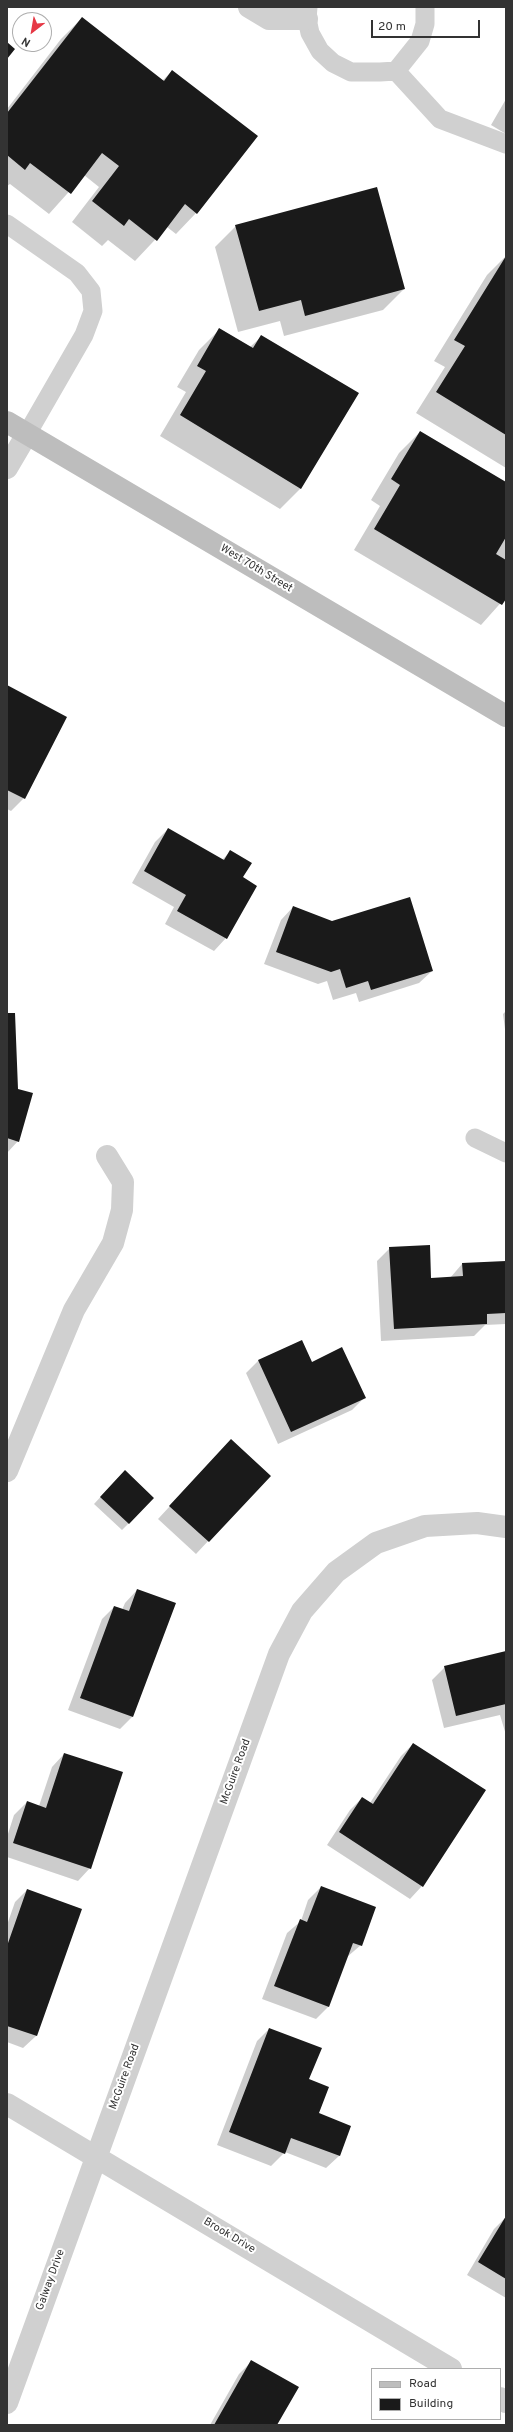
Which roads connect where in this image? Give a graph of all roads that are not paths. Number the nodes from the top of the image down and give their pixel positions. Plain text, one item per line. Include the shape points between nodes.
1 (249, 7) edge
2 (425, 7) edge
3 (308, 13) edge
4 (396, 71) junction
5 (506, 144) edge
6 (7, 224) edge
7 (7, 422) edge
8 (27, 434) junction
9 (7, 468) edge
10 (506, 716) edge
11 (476, 1138) dead end
12 (506, 1153) edge
13 (106, 1156) dead end
14 (7, 1471) edge
15 (506, 1527) edge
16 (7, 2104) edge
17 (96, 2157) junction
18 (449, 2368) edge
19 (7, 2403) edge

1 - 3 street via 269,19
2 - 4 lane via 425,24 420,41
3 - 4 lane via 310,33 320,51 333,63 351,72
4 - 5 lane via 440,119
6 - 8 lane via 77,273 92,291 93,311 84,335
7 - 8 street, West 70th Street
8 - 9 street
8 - 10 street, West 70th Street
11 - 12 lane
13 - 14 street via 123,1182 122,1210 113,1243 74,1310
15 - 17 street, McGuire Road via 477,1523 425,1526 376,1543 336,1572 302,1611 279,1654
16 - 17 street, Brook Drive
17 - 18 street, Brook Drive
17 - 19 street, Galway Drive

